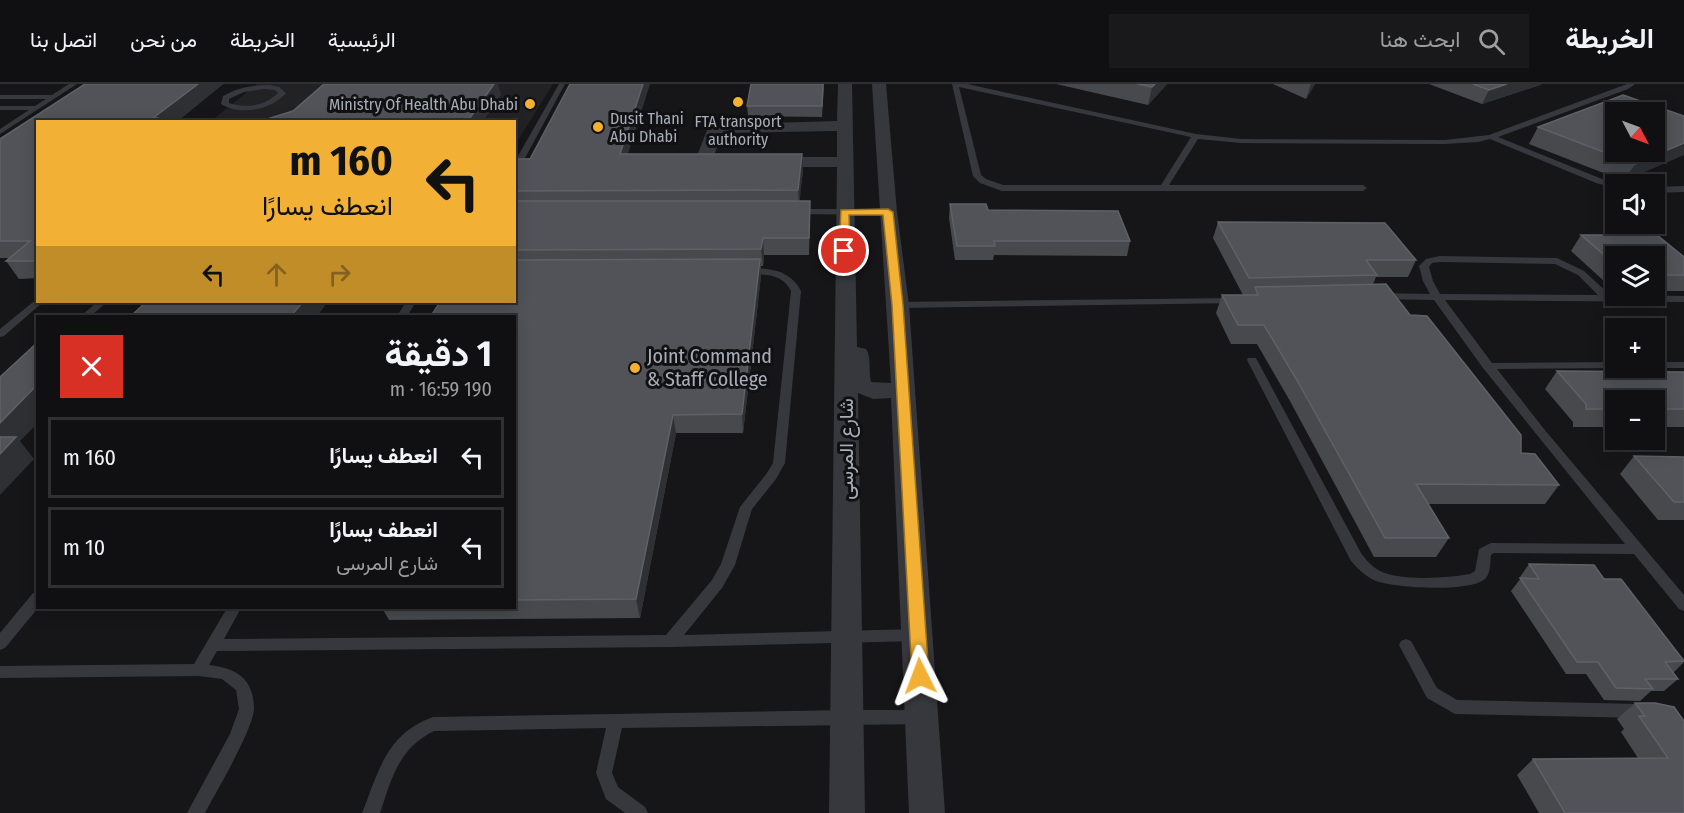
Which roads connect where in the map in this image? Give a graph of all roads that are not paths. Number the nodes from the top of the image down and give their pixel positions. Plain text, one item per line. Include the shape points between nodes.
1 (74, 84) edge
2 (562, 84) edge
3 (845, 84) edge
4 (879, 84) edge
5 (956, 84) edge
6 (1632, 84) edge
7 (254, 86) edge
8 (0, 97) edge
9 (52, 97) junction
10 (0, 108) edge
11 (36, 108) junction
12 (844, 126) junction
13 (0, 132) edge
14 (1196, 136) junction
15 (1491, 137) junction
16 (844, 162) junction
17 (516, 167) edge
18 (1605, 183) edge
19 (1363, 188) dead end
20 (1163, 189) junction
21 (1684, 189) edge
22 (1665, 190) edge
23 (786, 212) edge
24 (844, 212) junction
25 (888, 212) junction
26 (736, 271) edge
27 (1367, 296) edge
28 (1438, 296) junction
29 (1605, 296) edge
30 (1605, 298) edge
31 (1665, 299) edge
32 (1684, 299) edge
33 (1248, 300) edge
34 (36, 303) edge
35 (101, 303) edge
36 (898, 305) junction
37 (845, 310) junction
38 (87, 315) edge
39 (0, 334) edge
40 (1252, 360) dead end
41 (1605, 365) edge
42 (1665, 365) edge
43 (1684, 365) edge
44 (1487, 366) junction
45 (903, 390) junction
46 (1638, 549) junction
47 (36, 599) edge
48 (1684, 605) edge
49 (233, 609) edge
50 (847, 635) junction
51 (918, 635) junction
52 (670, 641) junction
53 (0, 644) edge
54 (213, 645) junction
55 (1406, 645) dead end
56 (198, 670) junction
57 (0, 672) edge
58 (1655, 714) edge
59 (848, 717) junction
60 (922, 717) junction
61 (616, 720) junction
62 (196, 813) edge
63 (371, 813) edge
64 (639, 813) edge
65 (847, 813) edge
66 (927, 813) edge

1 - 9 lane
2 - 17 lane
3 - 12 street, شارع المرسى
4 - 25 street
5 - 14 lane
5 - 20 lane via 977,176 983,181 1013,189
6 - 15 lane
7 - 7 lane via 230,95 225,104 237,108 256,106 282,93 277,88
8 - 9 lane
9 - 11 lane
10 - 11 lane
11 - 13 lane
12 - 16 street, شارع المرسى
12 - 16 street via 716,128 704,161
14 - 15 lane via 1277,142 1445,142
14 - 20 lane
15 - 18 lane
16 - 24 street, شارع المرسى
19 - 20 lane
21 - 22 lane
23 - 24 lane
24 - 25 lane
24 - 37 street, شارع المرسى
25 - 36 street
26 - 52 lane via 780,275 796,291 779,463 746,507 728,565 717,584
27 - 28 lane
28 - 29 lane via 1424,273 1429,261 1532,259 1571,266
28 - 30 lane
28 - 44 lane
31 - 32 lane
33 - 36 lane
34 - 39 lane
35 - 38 lane
36 - 45 street
37 - 45 street via 858,319 861,386 873,392
37 - 50 street, شارع المرسى
40 - 46 lane via 1356,557 1378,576 1399,581 1466,581 1483,571 1484,554 1491,548
41 - 44 lane
42 - 43 lane
44 - 46 lane
45 - 51 street
46 - 48 lane
47 - 53 lane
49 - 54 lane
50 - 51 lane
50 - 52 lane
50 - 59 street, شارع المرسى
51 - 60 street
52 - 54 lane
54 - 56 lane
55 - 58 lane via 1432,693 1455,707
56 - 57 lane
56 - 62 lane via 226,673 243,687 247,709
59 - 60 lane
59 - 61 lane
59 - 65 street, شارع المرسى
60 - 66 street
61 - 63 lane via 433,724 406,738 396,750
61 - 64 lane via 604,773 612,793

